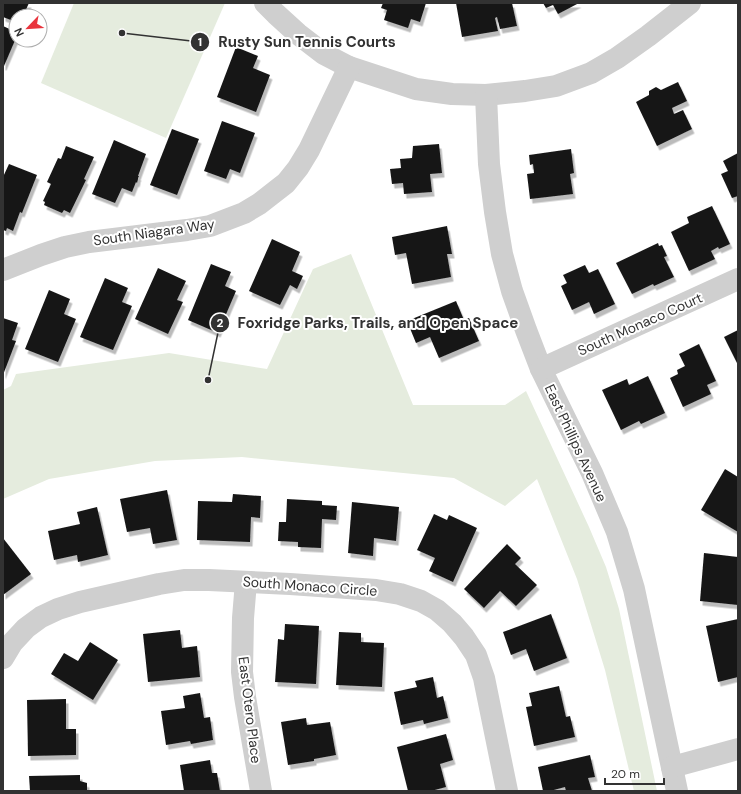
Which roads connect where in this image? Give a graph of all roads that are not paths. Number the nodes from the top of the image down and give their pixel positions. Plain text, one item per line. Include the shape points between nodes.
1 (266, 3) edge
2 (690, 3) edge
3 (349, 67) junction
4 (486, 95) junction
5 (3, 270) edge
6 (738, 279) edge
7 (541, 369) junction
8 (246, 582) junction
9 (3, 658) edge
10 (738, 749) edge
11 (672, 767) junction
12 (261, 791) edge
13 (507, 791) edge
14 (677, 791) edge

1 - 3 street via 298,34 324,54
2 - 4 street via 617,58 591,73 556,86
3 - 4 street via 416,89
3 - 5 street, South Niagara Way via 298,168 286,183 244,213 210,226 65,247
4 - 7 street, East Phillips Avenue via 489,164 502,254 512,291
6 - 7 street, South Monaco Court
7 - 11 street, East Phillips Avenue via 592,473 617,532 634,589
8 - 9 street, South Monaco Circle via 184,580 80,602 58,609 26,628
8 - 12 street, East Otero Place via 242,672
8 - 13 street, South Monaco Circle via 376,590 422,601 437,610 452,623 476,655 484,678
10 - 11 street
11 - 14 street, East Phillips Avenue

